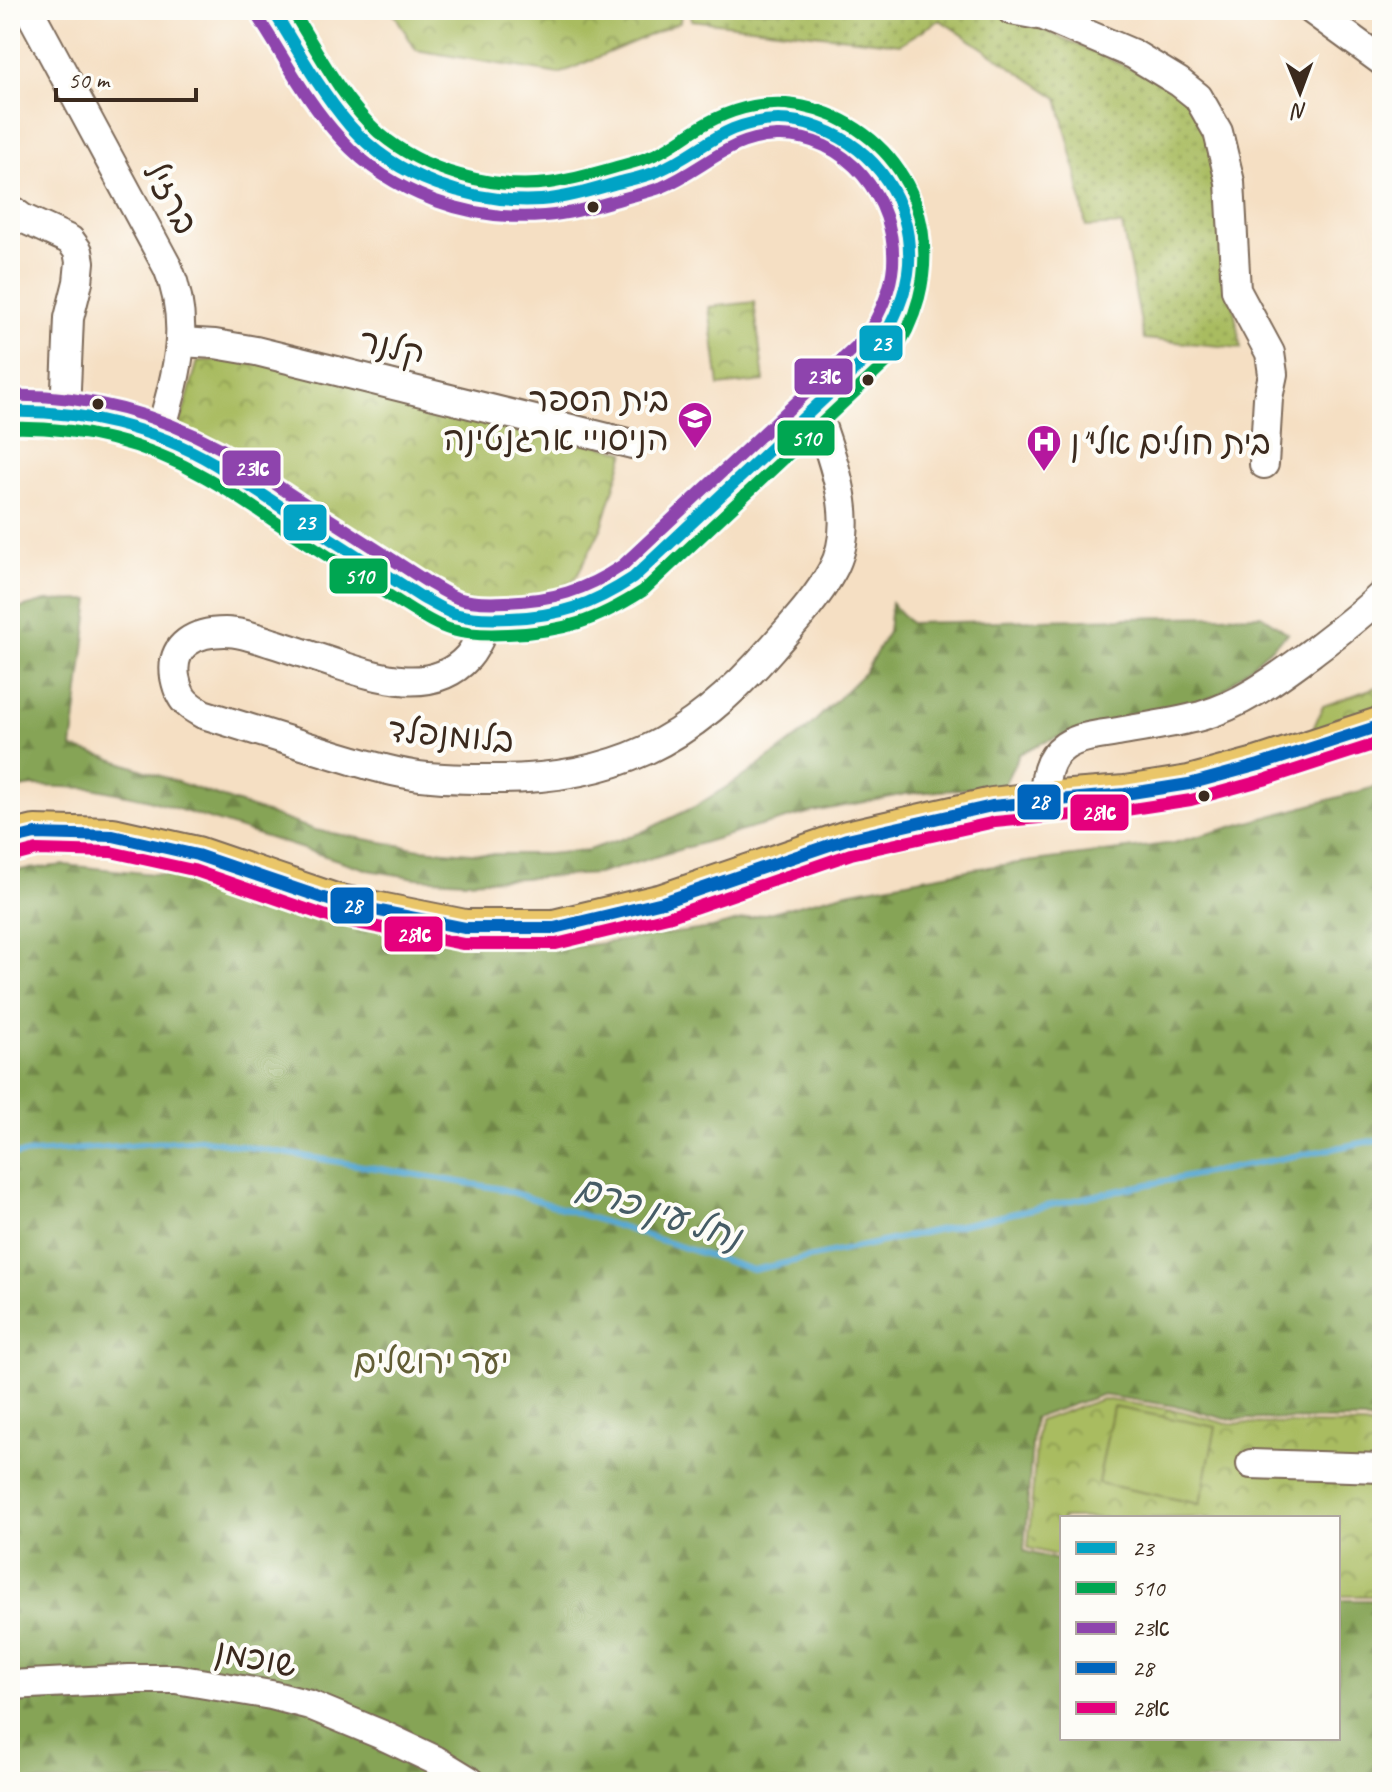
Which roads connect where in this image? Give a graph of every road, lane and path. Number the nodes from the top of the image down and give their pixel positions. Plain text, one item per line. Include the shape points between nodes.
1 (29, 10) edge
2 (273, 10) edge
3 (1011, 10) edge
4 (1312, 10) edge
5 (1382, 61) edge
6 (10, 209) edge
7 (180, 342) junction
8 (815, 407) junction
9 (10, 412) edge
10 (65, 412) junction
11 (159, 437) junction
12 (632, 444) dead end
13 (1264, 464) dead end
14 (1382, 595) edge
15 (488, 619) junction
16 (1382, 725) edge
17 (1044, 800) junction
18 (10, 840) edge
19 (1251, 1464) dead end
20 (1382, 1468) edge
21 (10, 1685) edge
22 (471, 1782) edge

1 - 7 street, ברזיל via 168,268 176,286
2 - 8 street via 324,91 375,151 441,186 481,196 542,200 660,171 722,133 776,120 824,129 850,141 889,180 909,235 909,264 902,299 878,348
3 - 13 street via 1044,16 1133,54 1198,97 1218,132 1230,182 1236,290 1272,364
4 - 5 street
6 - 10 street via 70,240 78,251
7 - 11 street, ברזיל
7 - 12 street, קלנר via 256,351
8 - 15 street via 633,578 608,595 557,615
8 - 15 street, בלומנפלד via 843,513 843,537 833,569 757,666 713,708 655,747 585,771 547,776 415,776 203,714 186,703 177,688 178,651 209,632 258,638 391,680 417,681 455,669 471,654
9 - 10 street
10 - 11 street
11 - 15 street via 213,463 421,597 453,613
14 - 17 street via 1274,681 1230,706 1069,743 1050,762
16 - 17 main road via 1189,784
17 - 18 main road via 992,806 847,839 663,902 554,928 465,928 335,902 197,855 113,836 35,834
19 - 20 street
21 - 22 street, שוכמן via 176,1679 271,1695 380,1734

